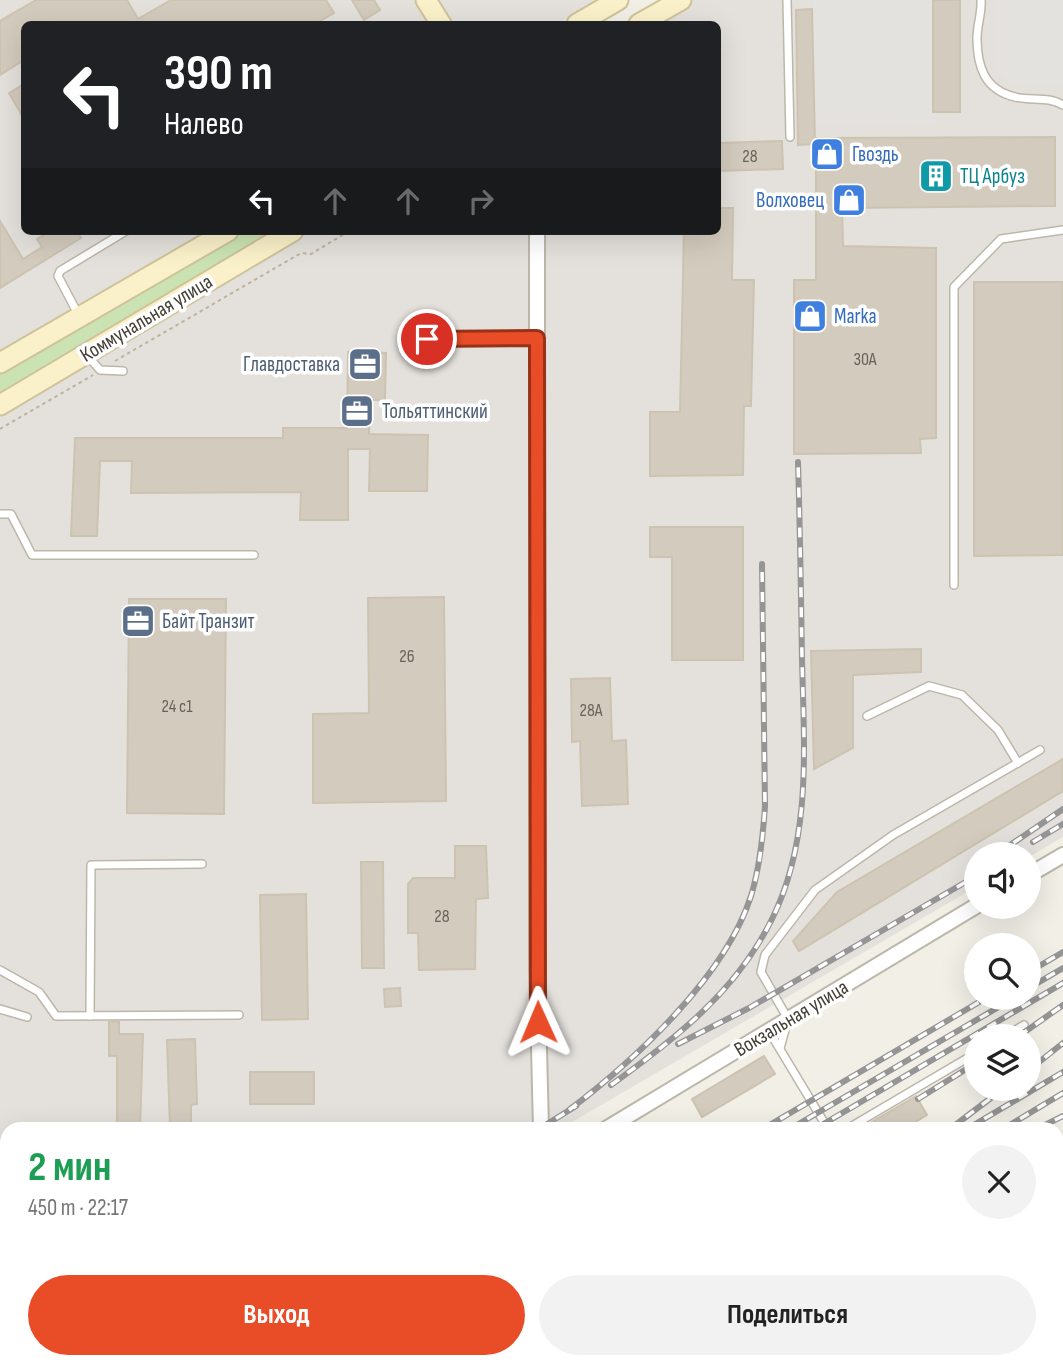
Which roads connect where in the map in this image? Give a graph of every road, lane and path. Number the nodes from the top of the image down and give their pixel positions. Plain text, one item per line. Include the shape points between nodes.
1 (426, 0) edge
2 (618, 0) edge
3 (648, 0) edge
4 (657, 0) edge
5 (787, 0) edge
6 (981, 0) edge
7 (679, 1) edge
8 (439, 21) edge
9 (582, 21) edge
10 (644, 21) edge
11 (645, 21) edge
12 (1063, 106) edge
13 (790, 137) dead end
14 (1063, 230) edge
15 (120, 235) edge
16 (221, 235) edge
17 (286, 235) edge
18 (342, 235) edge
19 (537, 235) edge
20 (79, 317) junction
21 (537, 338) junction
22 (427, 339) dead end
23 (86, 354) junction
24 (0, 363) edge
25 (100, 370) junction
26 (123, 371) dead end
27 (0, 405) edge
28 (0, 429) edge
29 (0, 514) edge
30 (254, 555) dead end
31 (954, 585) dead end
32 (867, 716) dead end
33 (1040, 750) dead end
34 (1018, 762) junction
35 (1063, 855) edge
36 (202, 863) dead end
37 (1041, 868) edge
38 (964, 913) edge
39 (0, 970) edge
40 (0, 1009) edge
41 (239, 1015) dead end
42 (90, 1016) junction
43 (27, 1017) dead end
44 (788, 1019) junction
45 (769, 1031) junction
46 (780, 1048) junction
47 (964, 1060) edge
48 (541, 1122) edge
49 (618, 1122) edge
50 (824, 1122) edge
51 (859, 1122) edge

1 - 8 main road
2 - 9 main road
3 - 10 main road via 650,11
4 - 7 main road via 665,4
5 - 13 lane
6 - 12 lane via 976,37 981,72 992,88 1014,97 1053,99
7 - 11 main road
14 - 31 lane via 1001,239 954,287
15 - 20 lane via 60,271 58,276
16 - 20 main road, Коммунальная улица
17 - 23 main road, Коммунальная улица
18 - 25 path via 311,254 301,253
19 - 21 street
20 - 24 main road, Коммунальная улица
21 - 22 lane
21 - 48 street
23 - 25 lane
23 - 27 main road, Коммунальная улица
25 - 26 lane
25 - 28 path
29 - 30 lane via 11,514 32,555
32 - 34 lane via 929,686 961,695 998,730
33 - 34 lane
34 - 44 lane via 893,835 815,890 765,955 761,972
35 - 37 street
36 - 42 lane via 91,865
38 - 44 street, Вокзальная улица
39 - 42 lane via 39,992 56,1016
40 - 43 lane
41 - 42 lane
44 - 45 street, Вокзальная улица
44 - 46 lane
45 - 46 lane
45 - 49 street, Вокзальная улица
46 - 50 lane
47 - 51 lane

